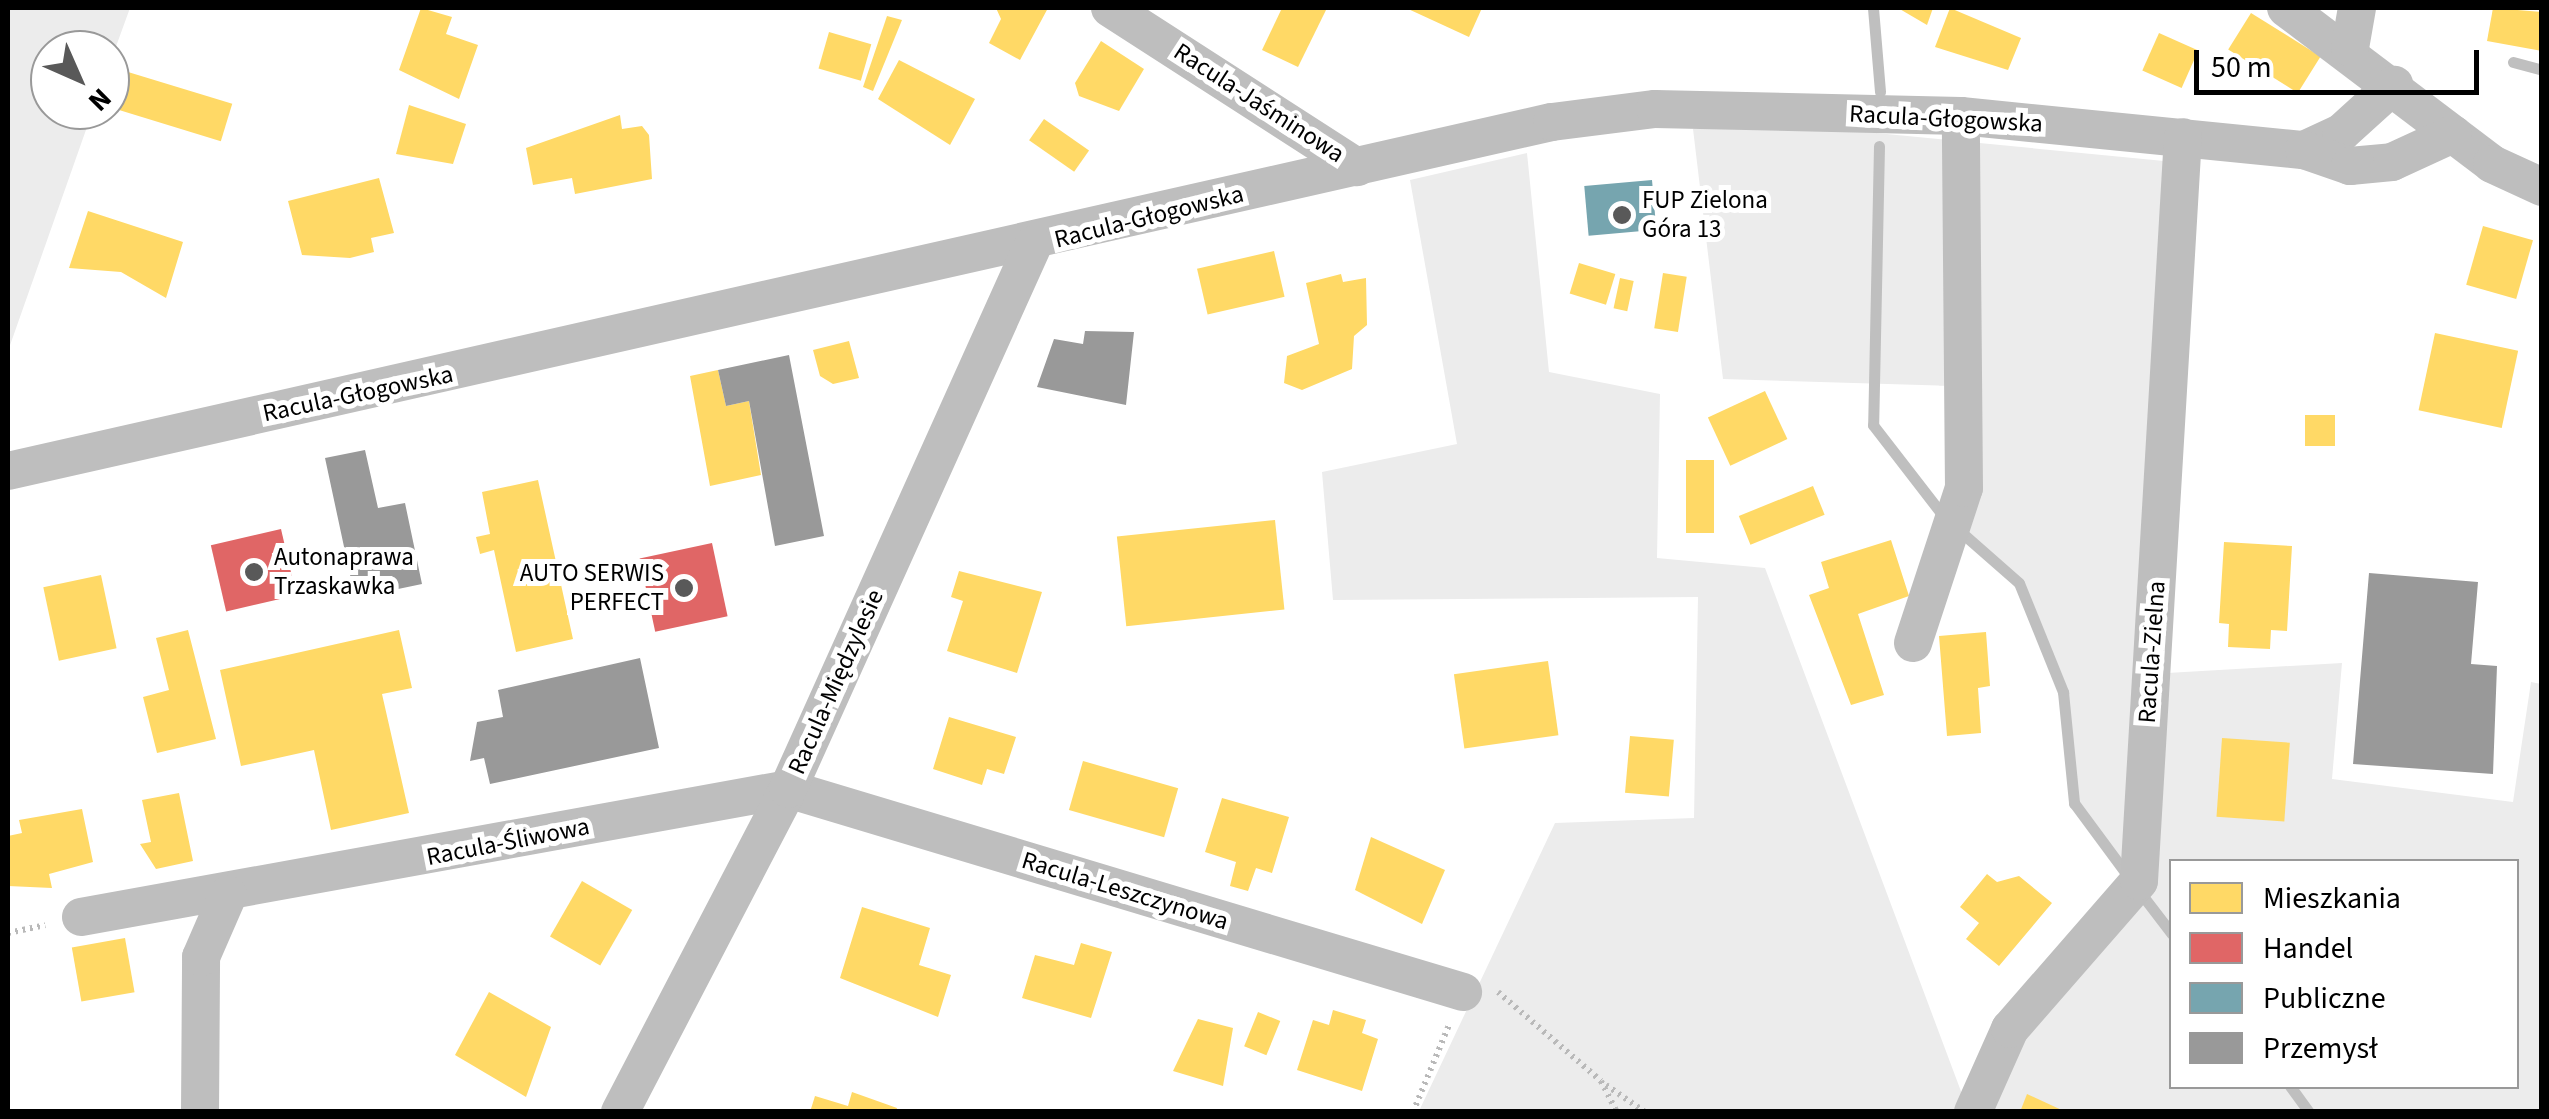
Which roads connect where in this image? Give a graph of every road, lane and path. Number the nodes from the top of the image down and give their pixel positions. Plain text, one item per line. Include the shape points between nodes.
1 (1110, 8) edge
2 (2286, 8) edge
3 (2357, 8) edge
4 (2350, 48) junction
5 (2394, 85) junction
6 (1960, 116) junction
7 (2453, 134) junction
8 (2182, 138) junction
9 (2304, 150) junction
10 (1356, 167) junction
11 (2542, 187) edge
12 (1033, 245) junction
13 (8, 471) edge
14 (1913, 643) dead end
15 (788, 789) junction
16 (228, 895) junction
17 (81, 917) dead end
18 (1463, 992) junction
19 (1601, 1081) junction
20 (200, 1112) edge
21 (620, 1112) edge
22 (1413, 1112) edge
23 (1617, 1112) edge
24 (1645, 1112) edge
25 (1972, 1112) edge

1 - 10 street, Racula-Jaśminowa
2 - 4 street
3 - 4 street
4 - 5 street
5 - 7 street
5 - 9 street via 2341,132
6 - 8 street, Racula-Głogowska
6 - 10 street, Racula-Głogowska via 1654,109
6 - 14 street via 1964,488
7 - 9 street, Racula-Głogowska via 2392,162 2350,166
7 - 11 street
8 - 9 street, Racula-Głogowska
8 - 25 street, Racula-Zielna via 2131,890 2010,1029
10 - 12 street, Racula-Głogowska
12 - 13 street, Racula-Głogowska
12 - 15 street, Racula-Międzylesie
15 - 16 street, Racula-Śliwowa
15 - 18 street, Racula-Leszczynowa
15 - 21 street, Racula-Międzylesie
16 - 17 street, Racula-Śliwowa
16 - 20 street via 201,957
18 - 19 path via 1494,990
18 - 22 path
19 - 23 path
19 - 24 path

